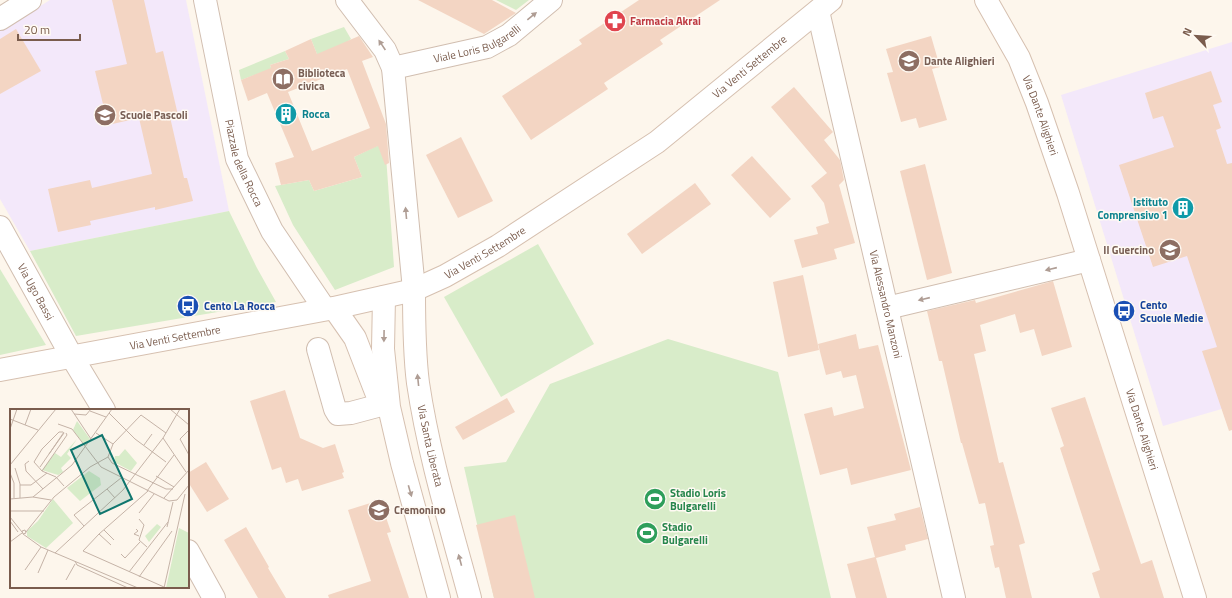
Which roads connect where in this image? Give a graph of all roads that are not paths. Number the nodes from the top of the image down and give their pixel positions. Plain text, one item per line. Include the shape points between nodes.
1 (30, 0) edge
2 (205, 0) edge
3 (347, 0) edge
4 (551, 0) edge
5 (986, 0) edge
6 (824, 5) edge
7 (0, 19) edge
8 (394, 68) junction
9 (0, 227) edge
10 (1089, 260) junction
11 (414, 290) junction
12 (384, 296) junction
13 (329, 308) junction
14 (887, 308) junction
15 (318, 349) dead end
16 (72, 357) junction
17 (0, 370) edge
18 (381, 405) junction
19 (103, 409) edge
20 (402, 463) junction
21 (189, 553) edge
22 (214, 598) edge
23 (439, 598) edge
24 (470, 598) edge
25 (954, 598) edge
26 (1195, 598) edge

1 - 7 street
2 - 13 street, Piazzale della Rocca via 237,159 272,231
8 -> 3 street via 385,50
8 -> 4 street, Viale Loris Bulgarelli via 487,47 509,34
5 - 10 street, Via Dante Alighieri via 1008,36 1028,78
6 - 11 street, Via Venti Settembre via 657,142 498,246
6 - 14 street, Via Alessandro Manzoni
11 -> 8 street
9 - 16 street, Via Ugo Bassi
10 -> 14 street
10 - 26 street, Via Dante Alighieri
11 - 12 street, Via Venti Settembre
24 -> 11 street, Via Santa Liberata via 440,490 423,415 415,350
12 - 13 street, Via Venti Settembre
12 -> 20 street via 383,349 386,382
13 - 16 street, Via Venti Settembre
13 - 18 street via 355,338
14 - 25 street, Via Alessandro Manzoni
15 - 18 street via 338,414
16 - 17 street, Via Venti Settembre
16 - 19 street, Via Ugo Bassi
18 - 20 street
20 -> 23 street
21 - 22 street

